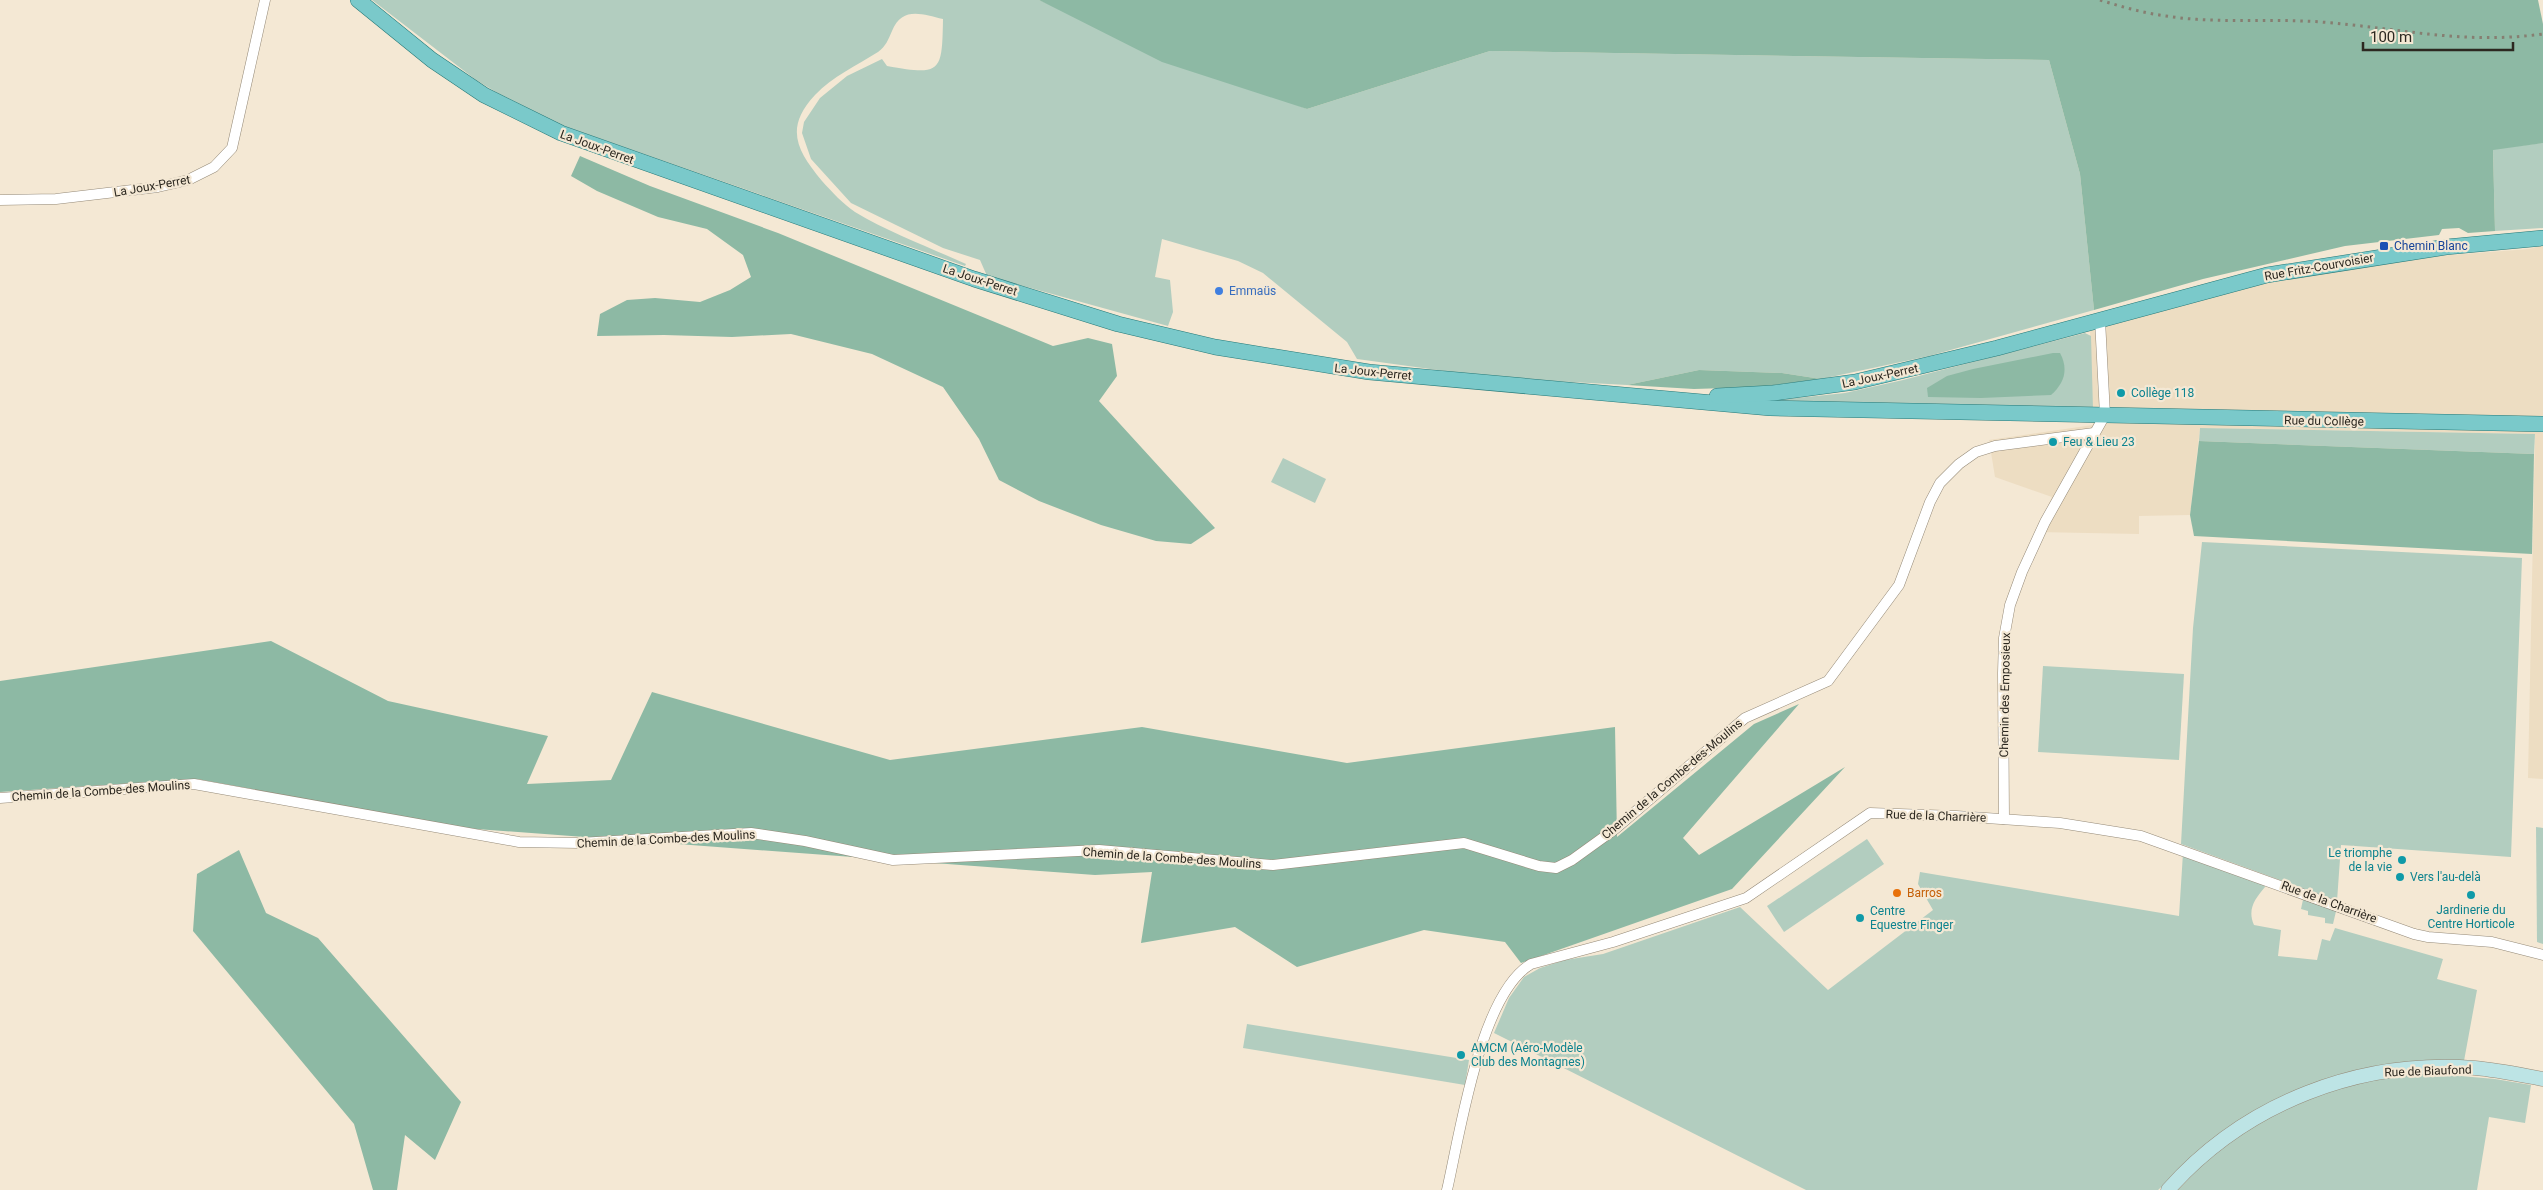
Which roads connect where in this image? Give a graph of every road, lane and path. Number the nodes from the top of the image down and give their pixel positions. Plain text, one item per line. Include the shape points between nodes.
1 (265, 0) edge
2 (358, 0) edge
3 (0, 200) edge
4 (2543, 238) edge
5 (2100, 320) junction
6 (1656, 398) junction
7 (2105, 415) junction
8 (2543, 424) edge
9 (2094, 433) junction
10 (0, 798) edge
11 (2004, 819) junction
12 (1539, 866) joint
13 (2543, 956) edge
14 (2543, 1079) edge
15 (1447, 1190) edge
16 (2168, 1190) edge

1 - 3 street, La Joux-Perret via 232,148 214,167 198,177 158,187 56,199
2 - 6 main road, La Joux-Perret via 463,82 536,123 732,195 1061,307 1186,341 1321,366
4 - 5 main road, Rue Fritz-Courvoisier via 2446,247 2266,275
5 - 6 main road, La Joux-Perret via 1855,382 1773,393
5 - 7 street
6 - 7 main road, La Joux-Perret via 1770,408
7 - 8 main road, Rue du Collège
7 - 9 street, Chemin des Emposieux
9 - 11 street, Chemin des Emposieux via 2034,545 2010,605 2004,638 2003,673
9 - 12 street, Chemin de la Combe-des-Moulins via 1995,446 1976,452 1959,464 1940,483 1930,502 1900,585 1828,681 1745,718 1615,829 1572,860 1556,868
10 - 12 street, Chemin de la Combe-des Moulins via 194,784 519,842 579,844 751,833 893,860 1098,850 1273,865 1464,843
11 - 13 street, Rue de la Charrière via 2060,823 2141,836 2414,934 2492,942
11 - 15 street, Rue de la Charrière via 1870,813 1746,898 1614,942 1531,964 1520,971 1496,1006 1477,1061
14 - 16 main road, Rue de Biaufond via 2494,1070 2443,1068 2386,1071 2335,1083 2272,1108 2246,1123 2207,1152

